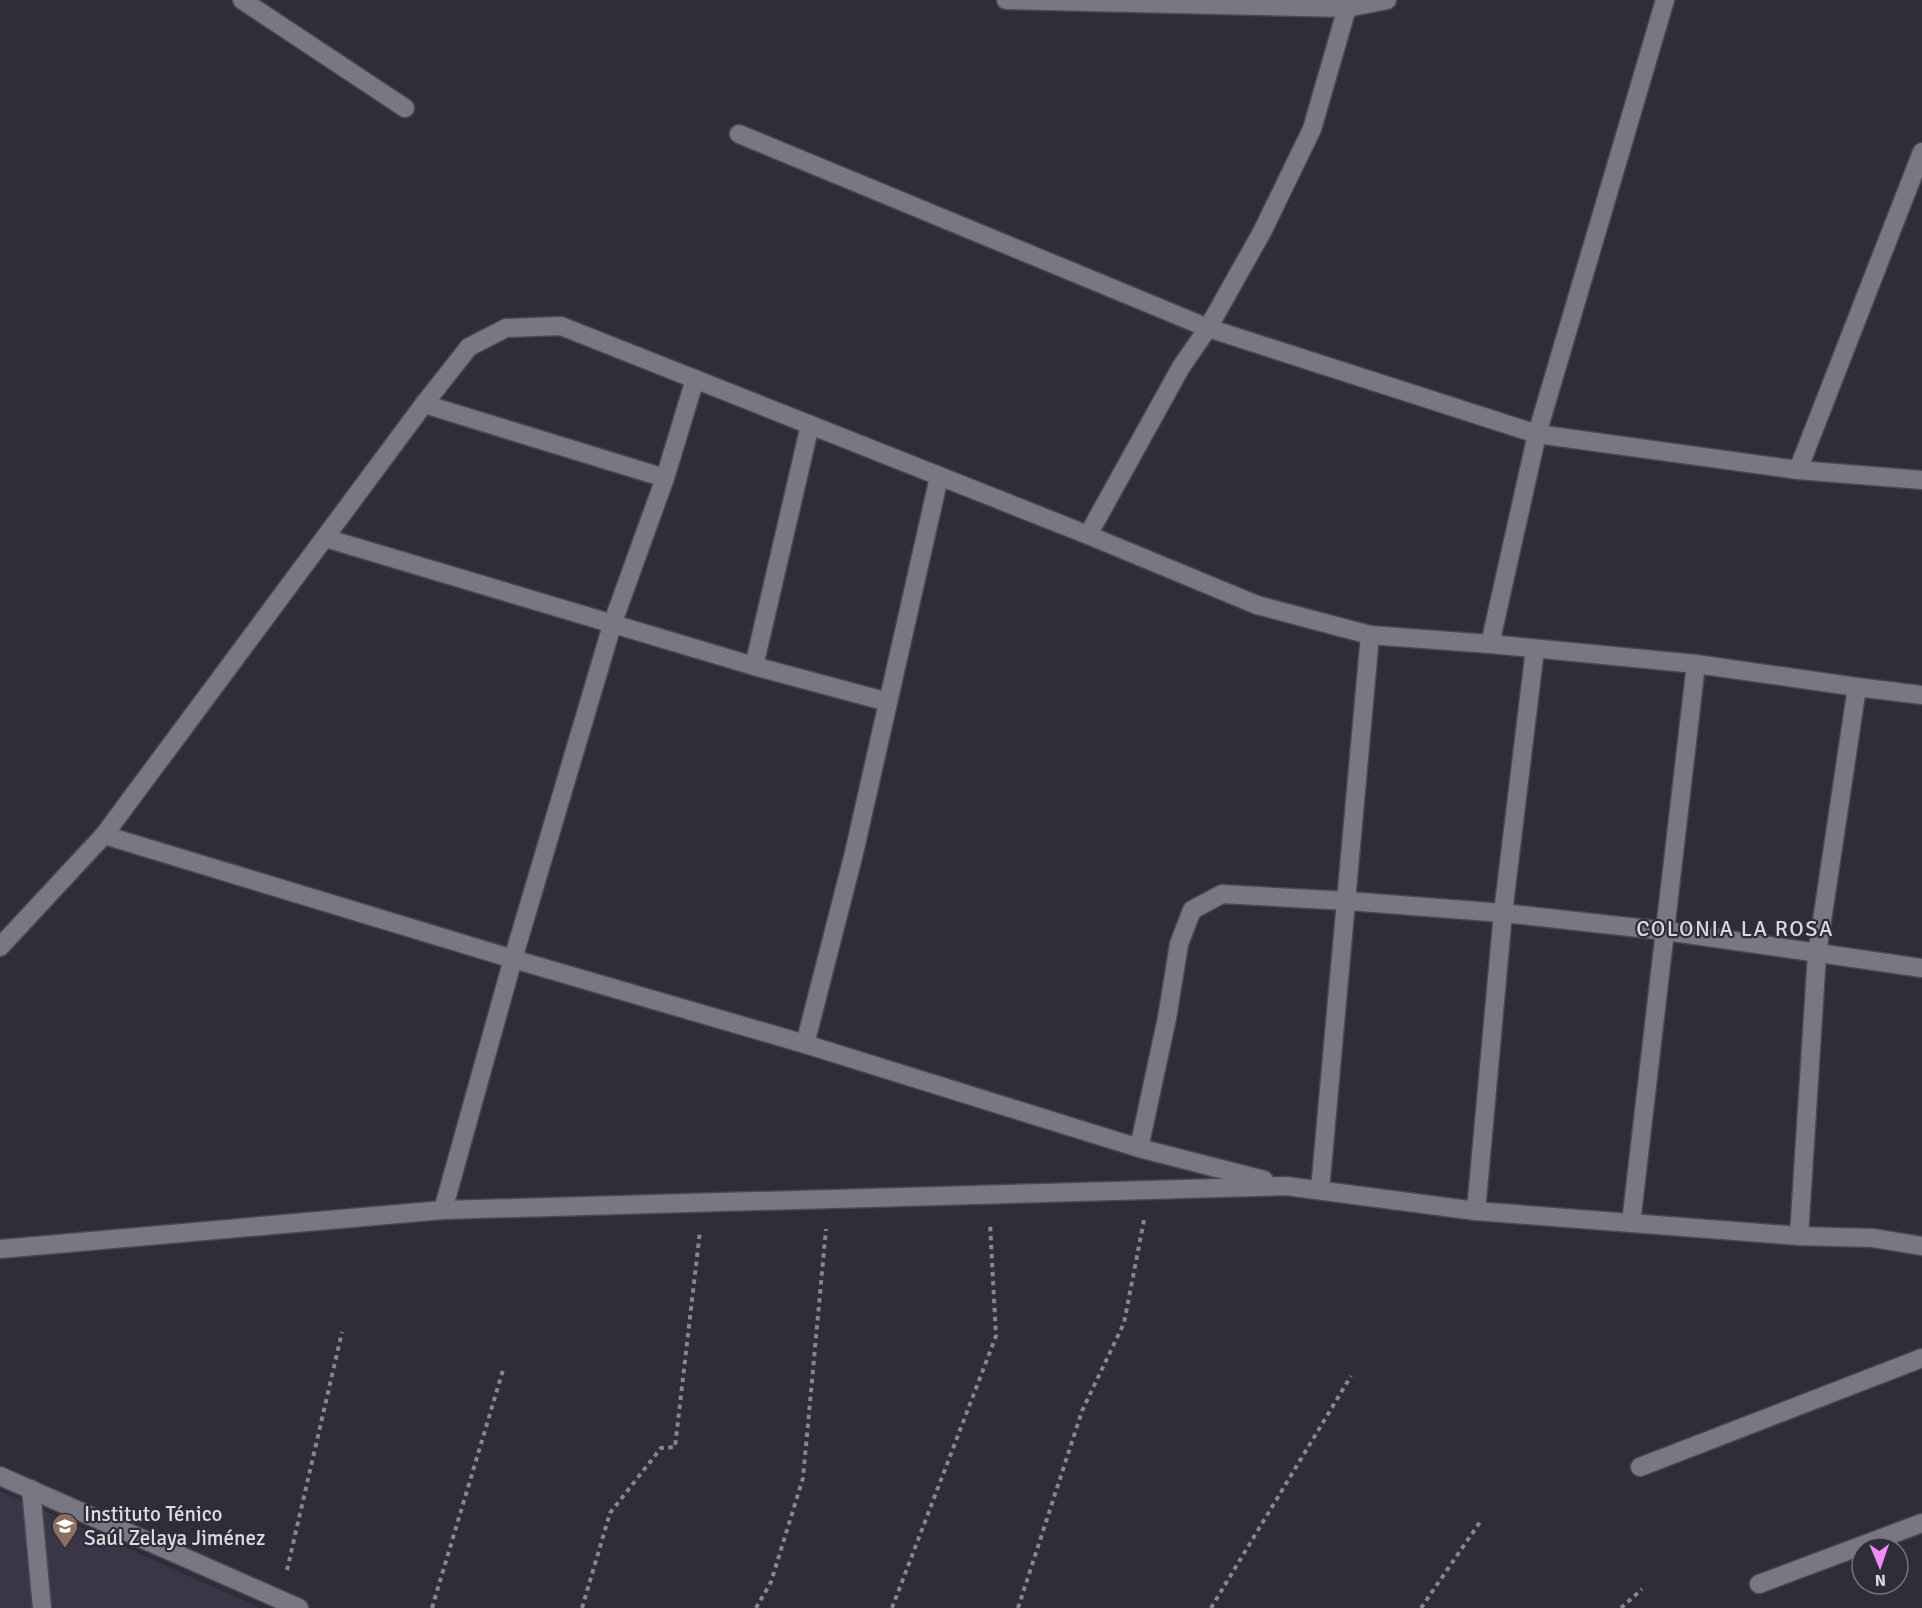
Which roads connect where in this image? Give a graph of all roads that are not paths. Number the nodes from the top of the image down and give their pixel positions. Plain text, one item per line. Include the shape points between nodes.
1 (242, 0) edge
2 (1006, 0) edge
3 (1387, 0) edge
4 (1665, 0) edge
5 (1347, 8) junction
6 (405, 108) dead end
7 (739, 134) dead end
8 (1922, 152) edge
9 (1208, 328) junction
10 (695, 379) junction
11 (424, 404) junction
12 (810, 425) junction
13 (1537, 434) junction
14 (1798, 470) junction
15 (939, 477) junction
16 (665, 478) junction
17 (1922, 480) edge
18 (1088, 535) junction
19 (325, 538) junction
20 (613, 622) junction
21 (1370, 636) junction
22 (1490, 644) junction
23 (1535, 649) junction
24 (1696, 664) junction
25 (754, 666) junction
26 (1857, 687) junction
27 (1922, 694) edge
28 (888, 702) junction
29 (104, 835) junction
30 (1347, 900) junction
31 (1503, 914) junction
32 (1666, 931) junction
33 (0, 947) edge
34 (1816, 954) junction
35 (513, 959) junction
36 (1922, 968) edge
37 (805, 1044) junction
38 (1139, 1148) junction
39 (1286, 1186) junction
40 (1320, 1190) junction
41 (443, 1209) junction
42 (1476, 1211) junction
43 (1631, 1223) junction
44 (1799, 1236) junction
45 (1922, 1246) edge
46 (0, 1249) edge
47 (1922, 1358) edge
48 (1640, 1467) dead end
49 (0, 1476) edge
50 (32, 1490) junction
51 (1922, 1523) edge
52 (1759, 1584) dead end
53 (42, 1608) edge
54 (298, 1608) edge

1 - 6 street
2 - 5 street
3 - 5 street
4 - 13 street
5 - 9 street via 1312,129 1262,232
7 - 9 street
8 - 14 street
9 - 13 street
9 - 18 street via 1181,367
10 - 11 street via 561,326 506,328 469,347
10 - 12 street
10 - 16 street
11 - 16 street
11 - 19 street
12 - 15 street
12 - 25 street
13 - 14 street
13 - 22 street
14 - 17 street
15 - 18 street
15 - 28 street
16 - 20 street
18 - 21 street via 1257,605
19 - 20 street
19 - 29 street
20 - 25 street
20 - 35 street
21 - 22 street
21 - 30 street
22 - 23 street
23 - 24 street
23 - 31 street
24 - 26 street
24 - 32 street
25 - 28 street
26 - 27 street
26 - 34 street
28 - 37 street
29 - 33 street
29 - 35 street
30 - 31 street
30 - 38 street via 1221,894 1192,910 1179,944
30 - 40 street
31 - 32 street
31 - 42 street
32 - 34 street
32 - 43 street
34 - 36 street
34 - 44 street
35 - 37 street
35 - 41 street
37 - 38 street
38 - 39 street
39 - 40 street
39 - 41 street
40 - 42 street
41 - 46 street
42 - 43 street
43 - 44 street
44 - 45 street via 1873,1238
47 - 48 street
49 - 50 street
50 - 53 street
50 - 54 street
51 - 52 street

